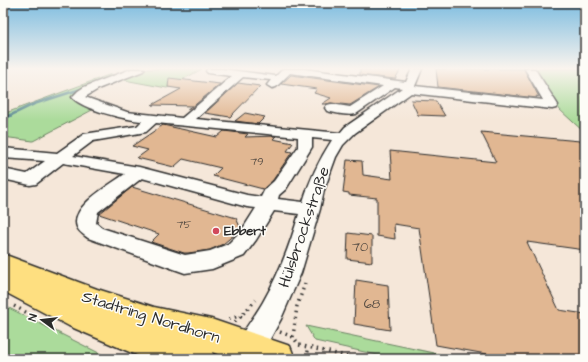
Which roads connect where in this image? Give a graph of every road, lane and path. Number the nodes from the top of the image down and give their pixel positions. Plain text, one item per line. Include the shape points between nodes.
1 (97, 86) edge
2 (227, 86) edge
3 (390, 86) edge
4 (404, 86) edge
5 (540, 86) edge
6 (408, 87) junction
7 (331, 108) dead end
8 (148, 119) junction
9 (185, 122) junction
10 (308, 133) junction
11 (342, 137) junction
12 (3, 153) edge
13 (60, 158) junction
14 (139, 172) junction
15 (3, 174) edge
16 (266, 203) junction
17 (310, 209) junction
18 (3, 265) edge
19 (3, 275) edge
20 (307, 277) dead end
21 (239, 316) dead end
22 (271, 345) edge
23 (309, 348) junction
24 (151, 351) edge
25 (197, 359) edge
26 (358, 359) edge

1 - 8 street via 78,97 125,116
2 - 9 street
3 - 7 street via 352,111
4 - 6 street
5 - 6 street via 552,105
6 - 11 street, Hülsbrockstraße via 403,94
8 - 9 street
8 - 13 street via 141,129 89,137
9 - 10 street
10 - 11 street
10 - 16 street via 305,147
11 - 17 street, Hülsbrockstraße via 324,165
12 - 13 street
13 - 14 street
13 - 15 street via 30,180
14 - 16 street
14 - 16 street via 90,209 86,226 95,233 185,264 212,260 236,250 263,215
16 - 17 street
17 - 22 street, Hülsbrockstraße via 296,259 274,308
18 - 22 main road, Stadtring Nordhorn via 96,303 154,322
19 - 24 main road, Stadtring Nordhorn
20 - 22 path via 297,306
21 - 22 path
22 - 23 path
22 - 23 path via 299,345
23 - 26 path
24 - 25 main road, Stadtring Nordhorn

